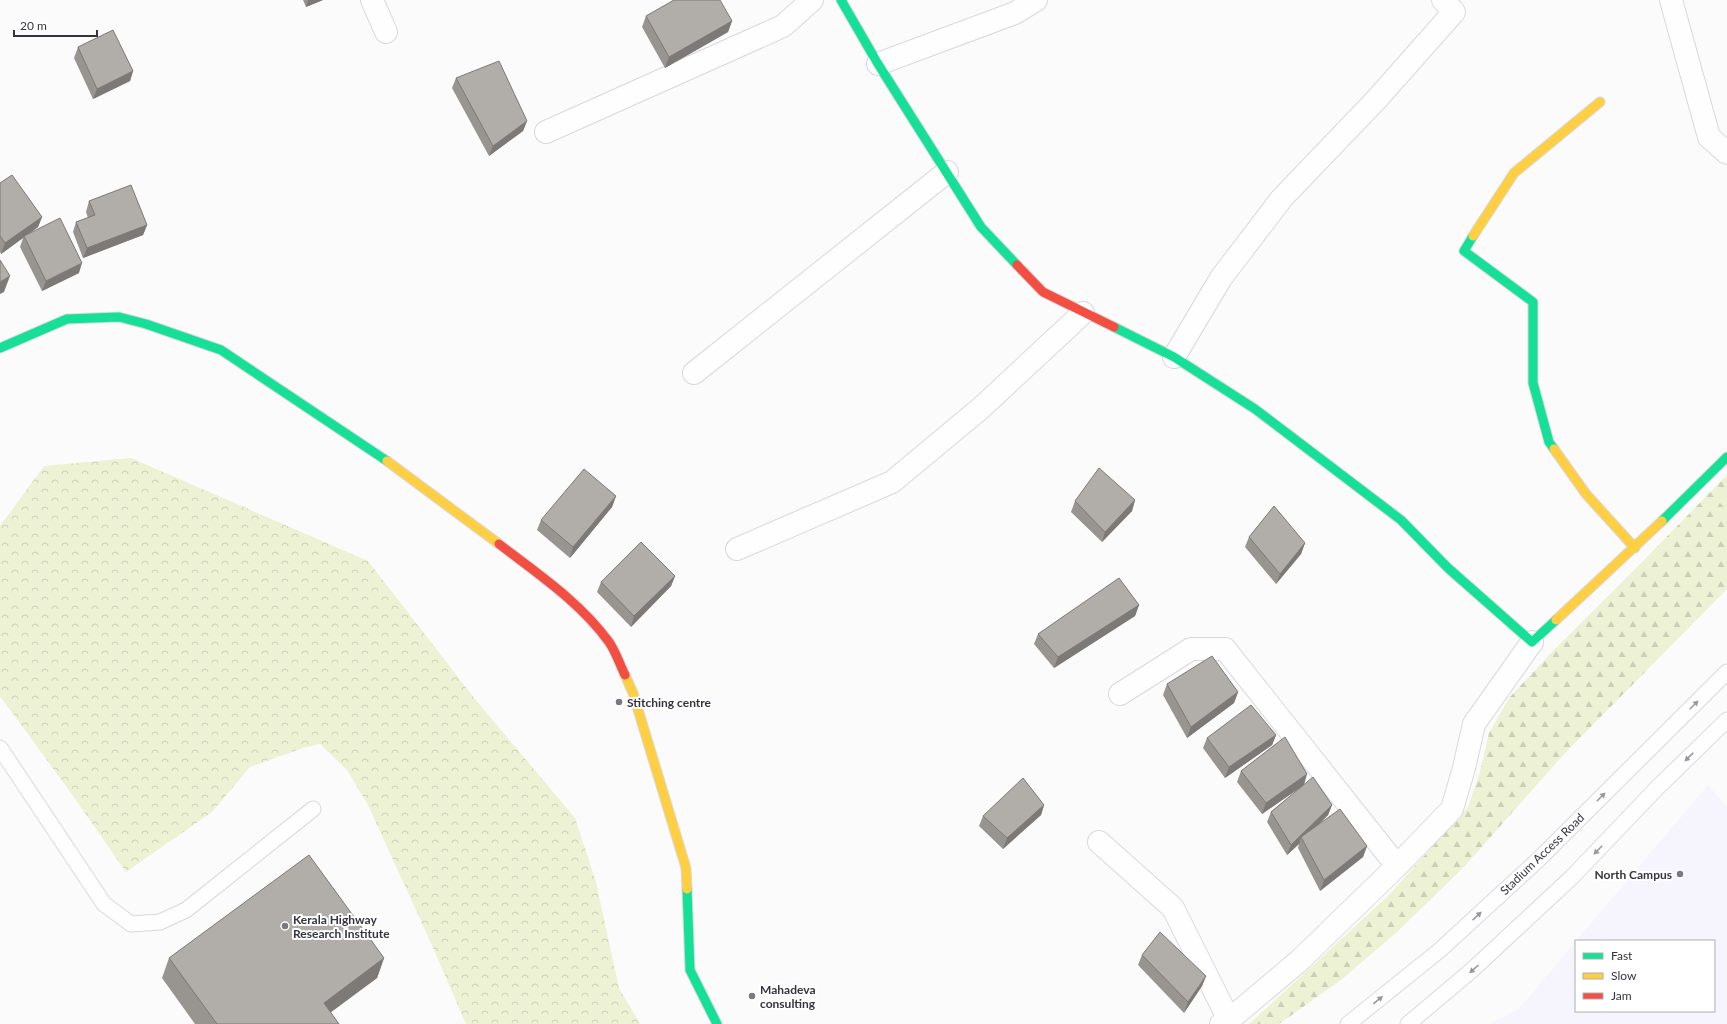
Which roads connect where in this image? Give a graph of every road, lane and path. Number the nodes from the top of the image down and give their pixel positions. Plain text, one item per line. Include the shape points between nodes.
1 (372, 0) edge
2 (812, 0) edge
3 (841, 0) edge
4 (1036, 0) edge
5 (1443, 0) edge
6 (1671, 0) edge
7 (386, 32) dead end
8 (878, 64) junction
9 (1600, 102) dead end
10 (546, 132) dead end
11 (1727, 153) edge
12 (947, 172) junction
13 (1083, 313) junction
14 (0, 348) edge
15 (1174, 357) junction
16 (694, 373) dead end
17 (1727, 457) edge
18 (1635, 548) junction
19 (737, 549) dead end
20 (1532, 642) junction
21 (1727, 672) edge
22 (1120, 694) dead end
23 (1727, 720) edge
24 (0, 748) edge
25 (314, 809) dead end
26 (1099, 842) dead end
27 (1397, 866) junction
28 (1225, 1022) edge
29 (717, 1024) edge
30 (1348, 1024) edge
31 (1408, 1024) edge

1 - 7 street
2 - 10 street via 783,26
3 - 8 street
4 - 8 street via 1016,12
5 - 15 street via 1454,12 1376,100 1282,198 1221,278
6 - 11 street via 1708,137
8 - 12 street
9 - 18 street via 1514,173 1464,251 1533,302 1533,383 1549,442 1586,494
12 - 13 street via 981,227 1043,292
12 - 16 street
13 - 15 street
13 - 19 street via 981,408 892,482
14 - 29 street via 66,319 119,317 221,350 397,467 552,584 584,612 610,643 633,693 686,868 690,970
15 - 20 street via 1255,409 1401,520 1448,568
17 - 18 street
18 - 20 street
20 - 27 street via 1474,724 1452,809
30 -> 21 lane, Stadium Access Road via 1440,950 1538,860
22 - 27 street via 1191,649 1225,649
23 -> 31 lane via 1657,788 1572,877 1472,970
24 - 25 lane via 104,904 131,924 160,922 186,910
26 - 28 street via 1173,908
27 - 28 street via 1299,961

